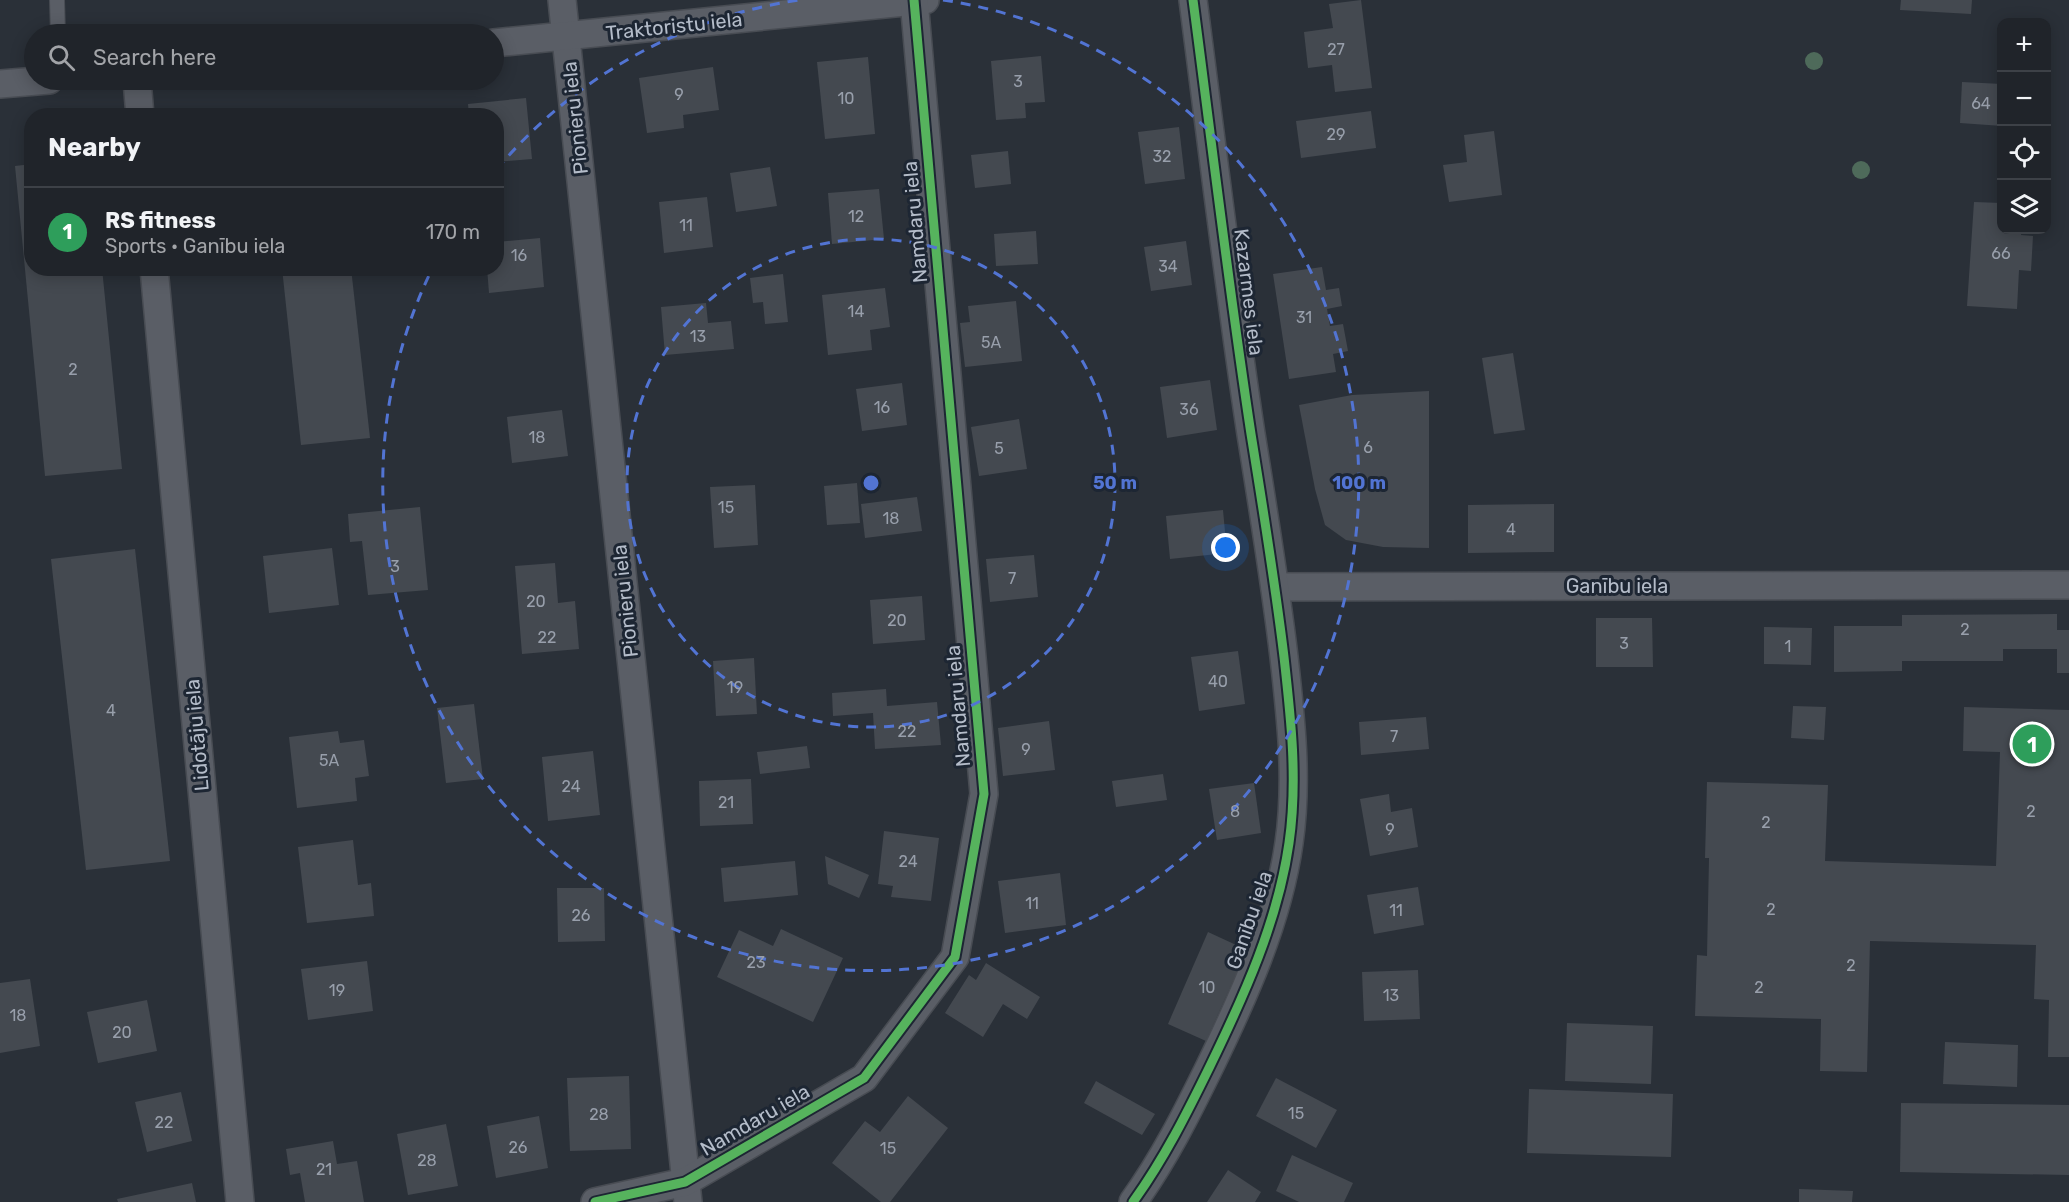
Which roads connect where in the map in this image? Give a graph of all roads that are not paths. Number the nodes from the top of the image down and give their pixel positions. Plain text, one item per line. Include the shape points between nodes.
1 (57, 0) edge
2 (562, 0) edge
3 (918, 0) edge
4 (1193, 0) edge
5 (58, 24) edge
6 (566, 37) junction
7 (504, 42) edge
8 (24, 82) edge
9 (0, 84) edge
10 (138, 90) edge
11 (139, 108) edge
12 (155, 276) edge
13 (2069, 585) edge
14 (1275, 587) junction
15 (686, 1192) edge
16 (240, 1202) edge
17 (595, 1202) edge
18 (1133, 1202) edge

1 - 5 lane
2 - 6 street, Pionieru iela
3 - 6 street, Traktoristu iela
3 - 15 street, Namdaru iela via 984,794 956,957 864,1078
4 - 14 street, Kazarmes iela via 1238,347
6 - 7 street, Traktoristu iela
6 - 15 street, Pionieru iela
8 - 9 street
10 - 11 street
12 - 16 street, Lidotāju iela
13 - 14 street, Ganību iela
14 - 18 street, Ganību iela via 1295,775 1283,883 1226,1034 1173,1139
15 - 17 street, Namdaru iela

